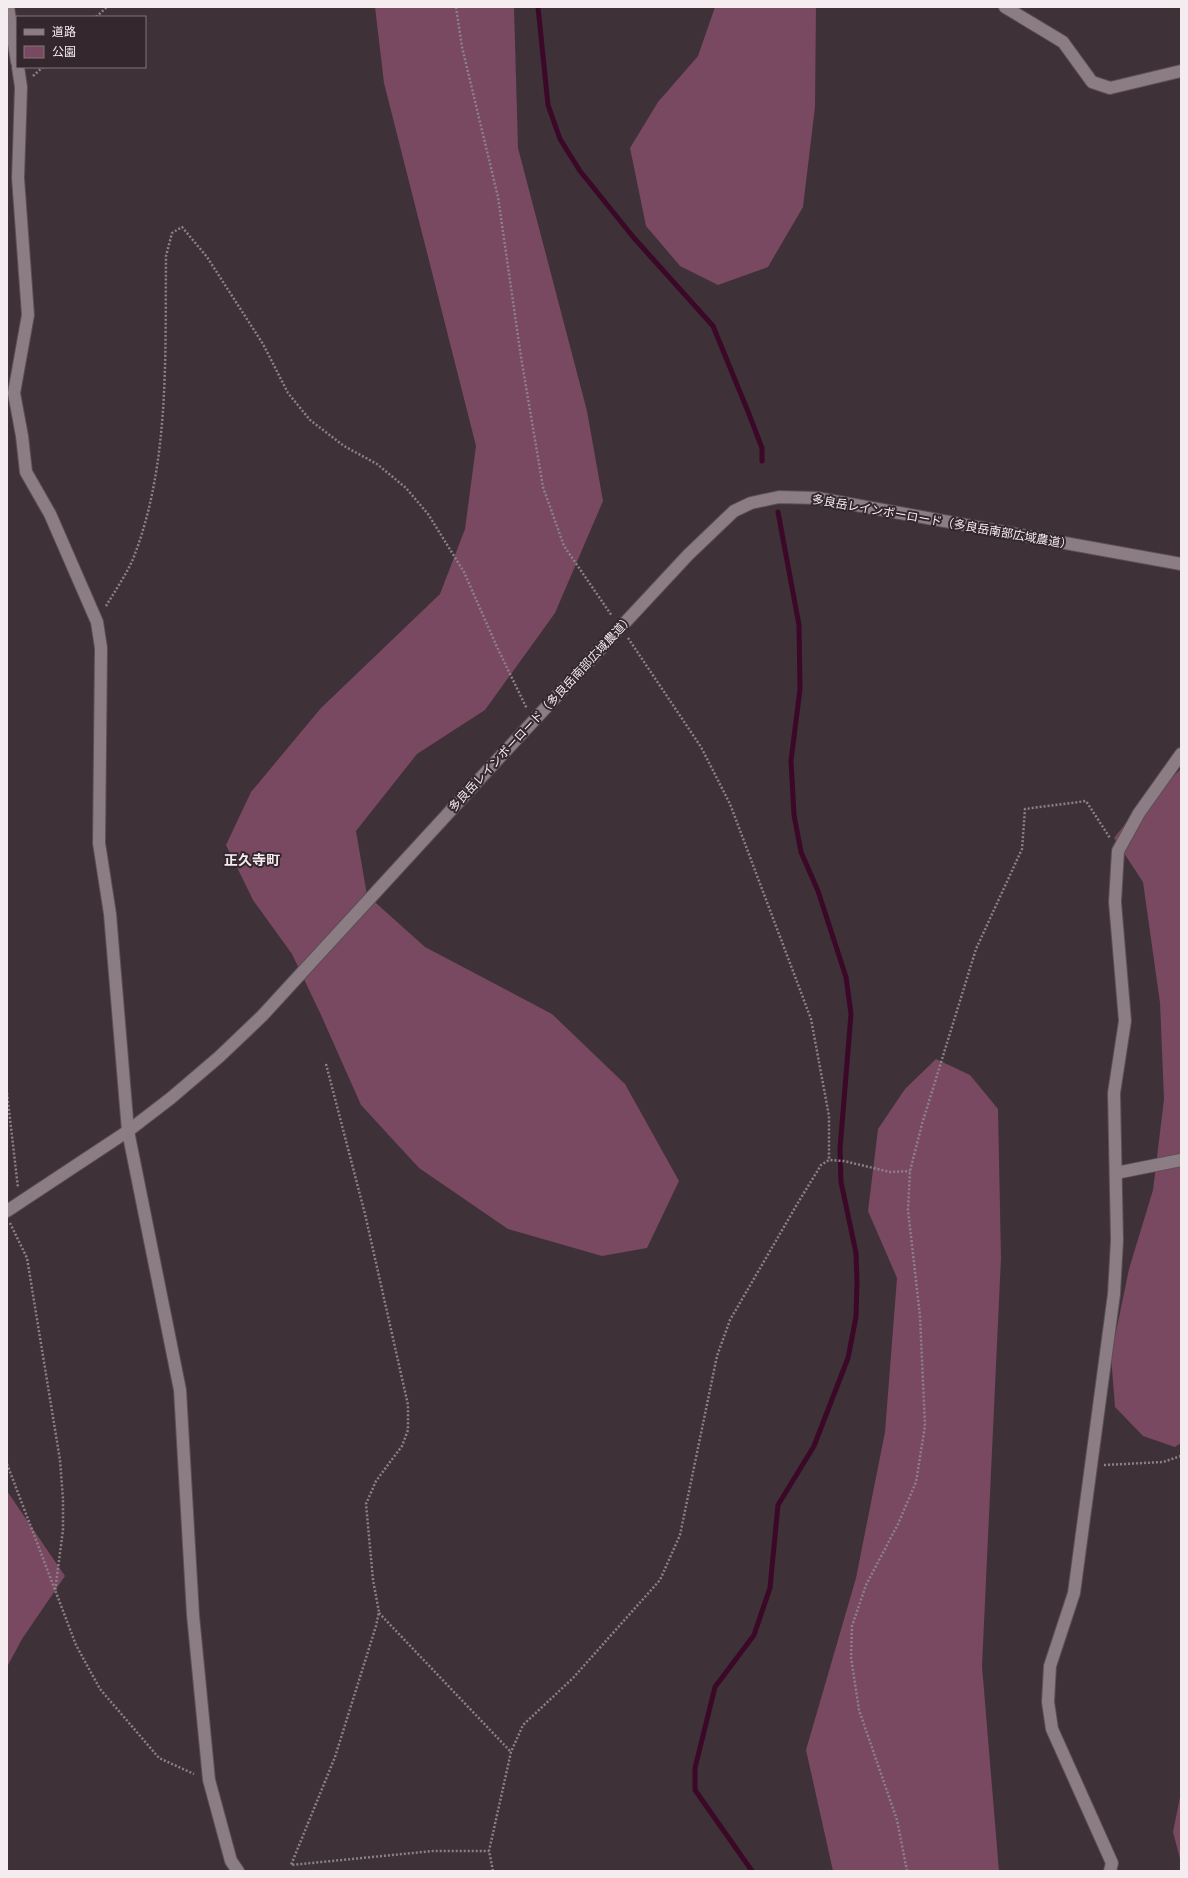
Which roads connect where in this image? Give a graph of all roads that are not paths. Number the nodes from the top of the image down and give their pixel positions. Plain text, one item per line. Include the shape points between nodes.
1 (8, 7) edge
2 (1005, 7) edge
3 (16, 56) edge
4 (18, 68) edge
5 (1181, 71) edge
6 (10, 390) edge
7 (1181, 564) edge
8 (1181, 754) edge
9 (128, 1131) junction
10 (1181, 1160) edge
11 (1116, 1173) junction
12 (7, 1212) edge
13 (238, 1871) edge
14 (1110, 1871) edge

1 - 3 street
2 - 5 street via 1063,42 1092,82 1110,88
4 - 6 street via 21,94 18,178 28,315
6 - 9 street via 22,436 26,472 50,514 97,622 101,648 99,843 110,914
7 - 9 street, 多良岳レインボーロード（多良岳南部広域農道） via 817,498 779,497 751,503 734,511 688,555 262,1016 219,1057
8 - 11 street via 1139,813 1118,852 1115,902 1125,1021 1114,1093
9 - 12 street, 多良岳レインボーロード（多良岳南部広域農道）
9 - 13 street via 180,1390 193,1614 209,1780 232,1861
10 - 11 street
11 - 14 street via 1117,1240 1114,1294 1092,1466 1074,1593 1050,1666 1048,1702 1052,1729 1112,1863

